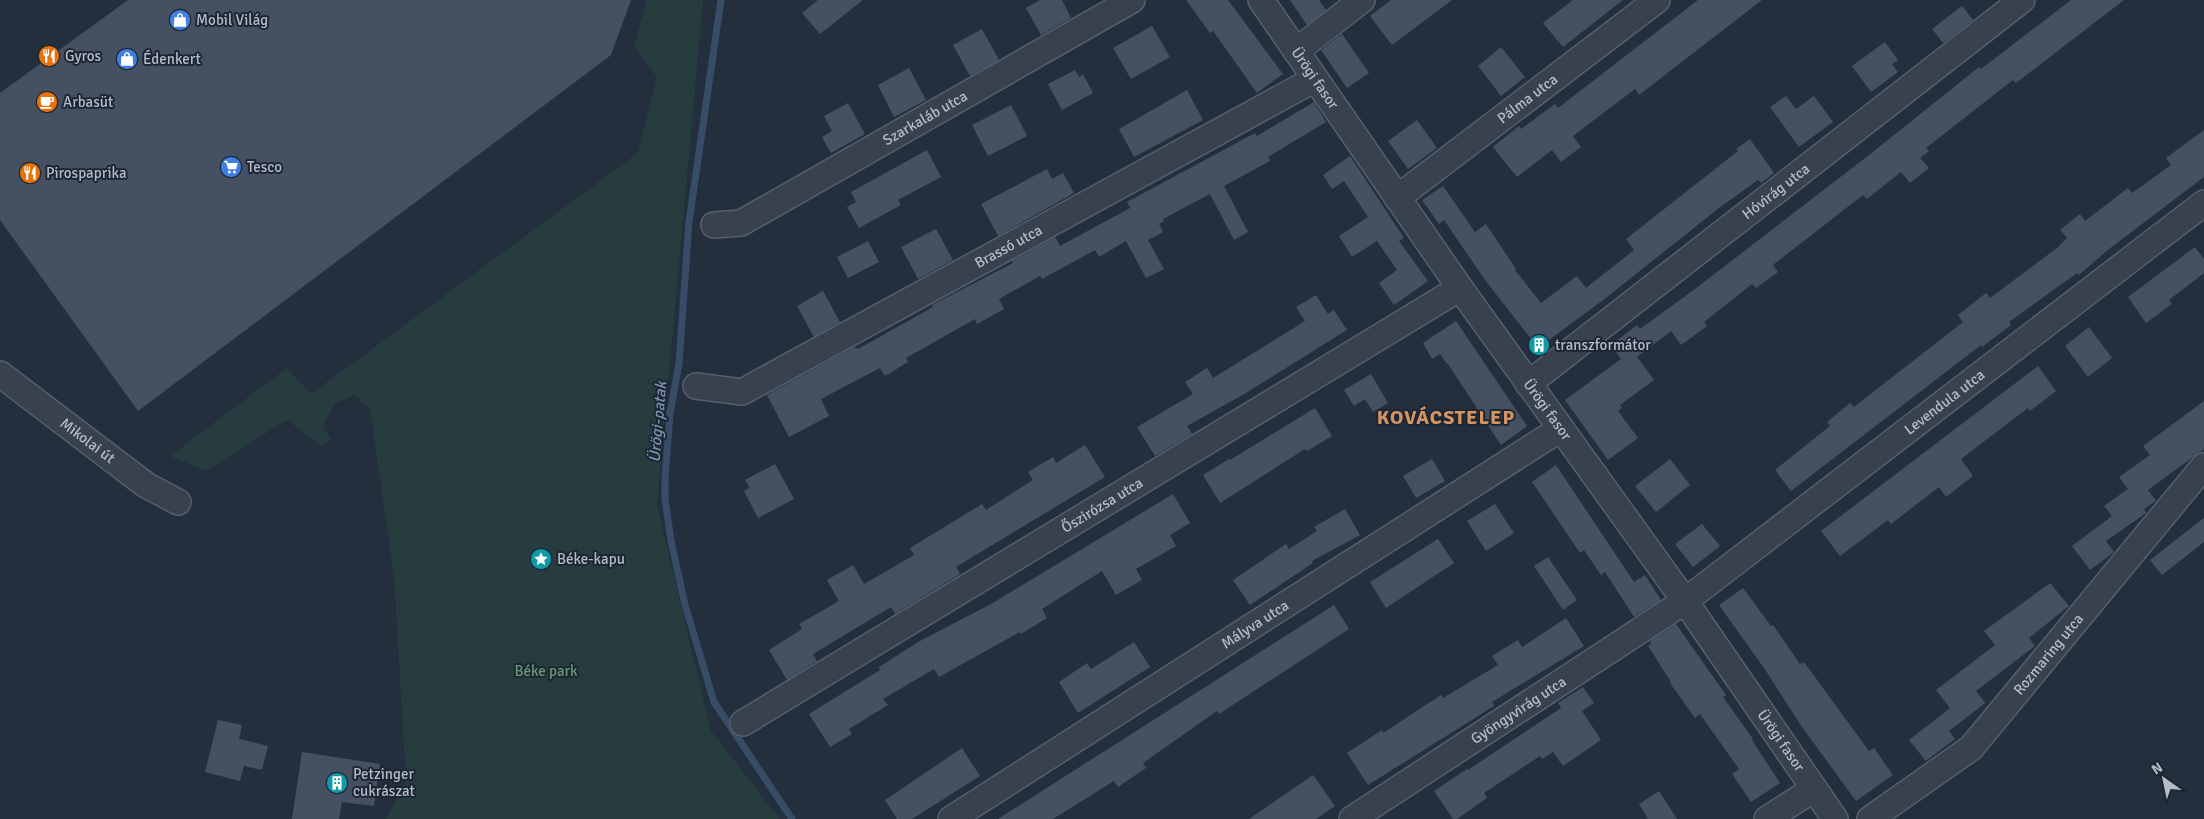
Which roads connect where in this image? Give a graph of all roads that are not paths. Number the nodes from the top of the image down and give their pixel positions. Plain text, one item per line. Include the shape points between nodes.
1 (1132, 0) edge
2 (1261, 0) edge
3 (1362, 0) edge
4 (1657, 0) edge
5 (2022, 0) edge
6 (1296, 51) junction
7 (1315, 79) junction
8 (1397, 198) junction
9 (2204, 203) edge
10 (714, 225) dead end
11 (1460, 288) junction
12 (0, 374) edge
13 (1528, 384) junction
14 (696, 386) dead end
15 (1560, 429) junction
16 (2204, 466) edge
17 (178, 502) dead end
18 (1685, 601) junction
19 (743, 723) dead end
20 (1814, 789) junction
21 (951, 819) edge
22 (1352, 819) edge
23 (1767, 819) edge
24 (1835, 819) edge
25 (1870, 819) edge

1 - 10 street, Szarkaláb utca via 741,223
2 - 6 street, Ürögi fasor
3 - 6 street
4 - 8 street, Pálma utca
5 - 13 street, Hóvirág utca
6 - 7 street, Ürögi fasor
7 - 8 street, Ürögi fasor
7 - 14 street, Brassó utca via 742,392
8 - 11 street, Ürögi fasor
9 - 18 street, Levendula utca
11 - 13 street, Ürögi fasor
11 - 19 street, Őszirózsa utca
12 - 17 street, Mikolai út via 146,485
13 - 15 street, Ürögi fasor
15 - 18 street, Ürögi fasor
15 - 21 street, Mályva utca
16 - 25 street, Rozmaring utca via 1971,748
18 - 20 street, Ürögi fasor
18 - 22 street, Gyöngyvirág utca
20 - 23 street
20 - 24 street, Ürögi fasor

